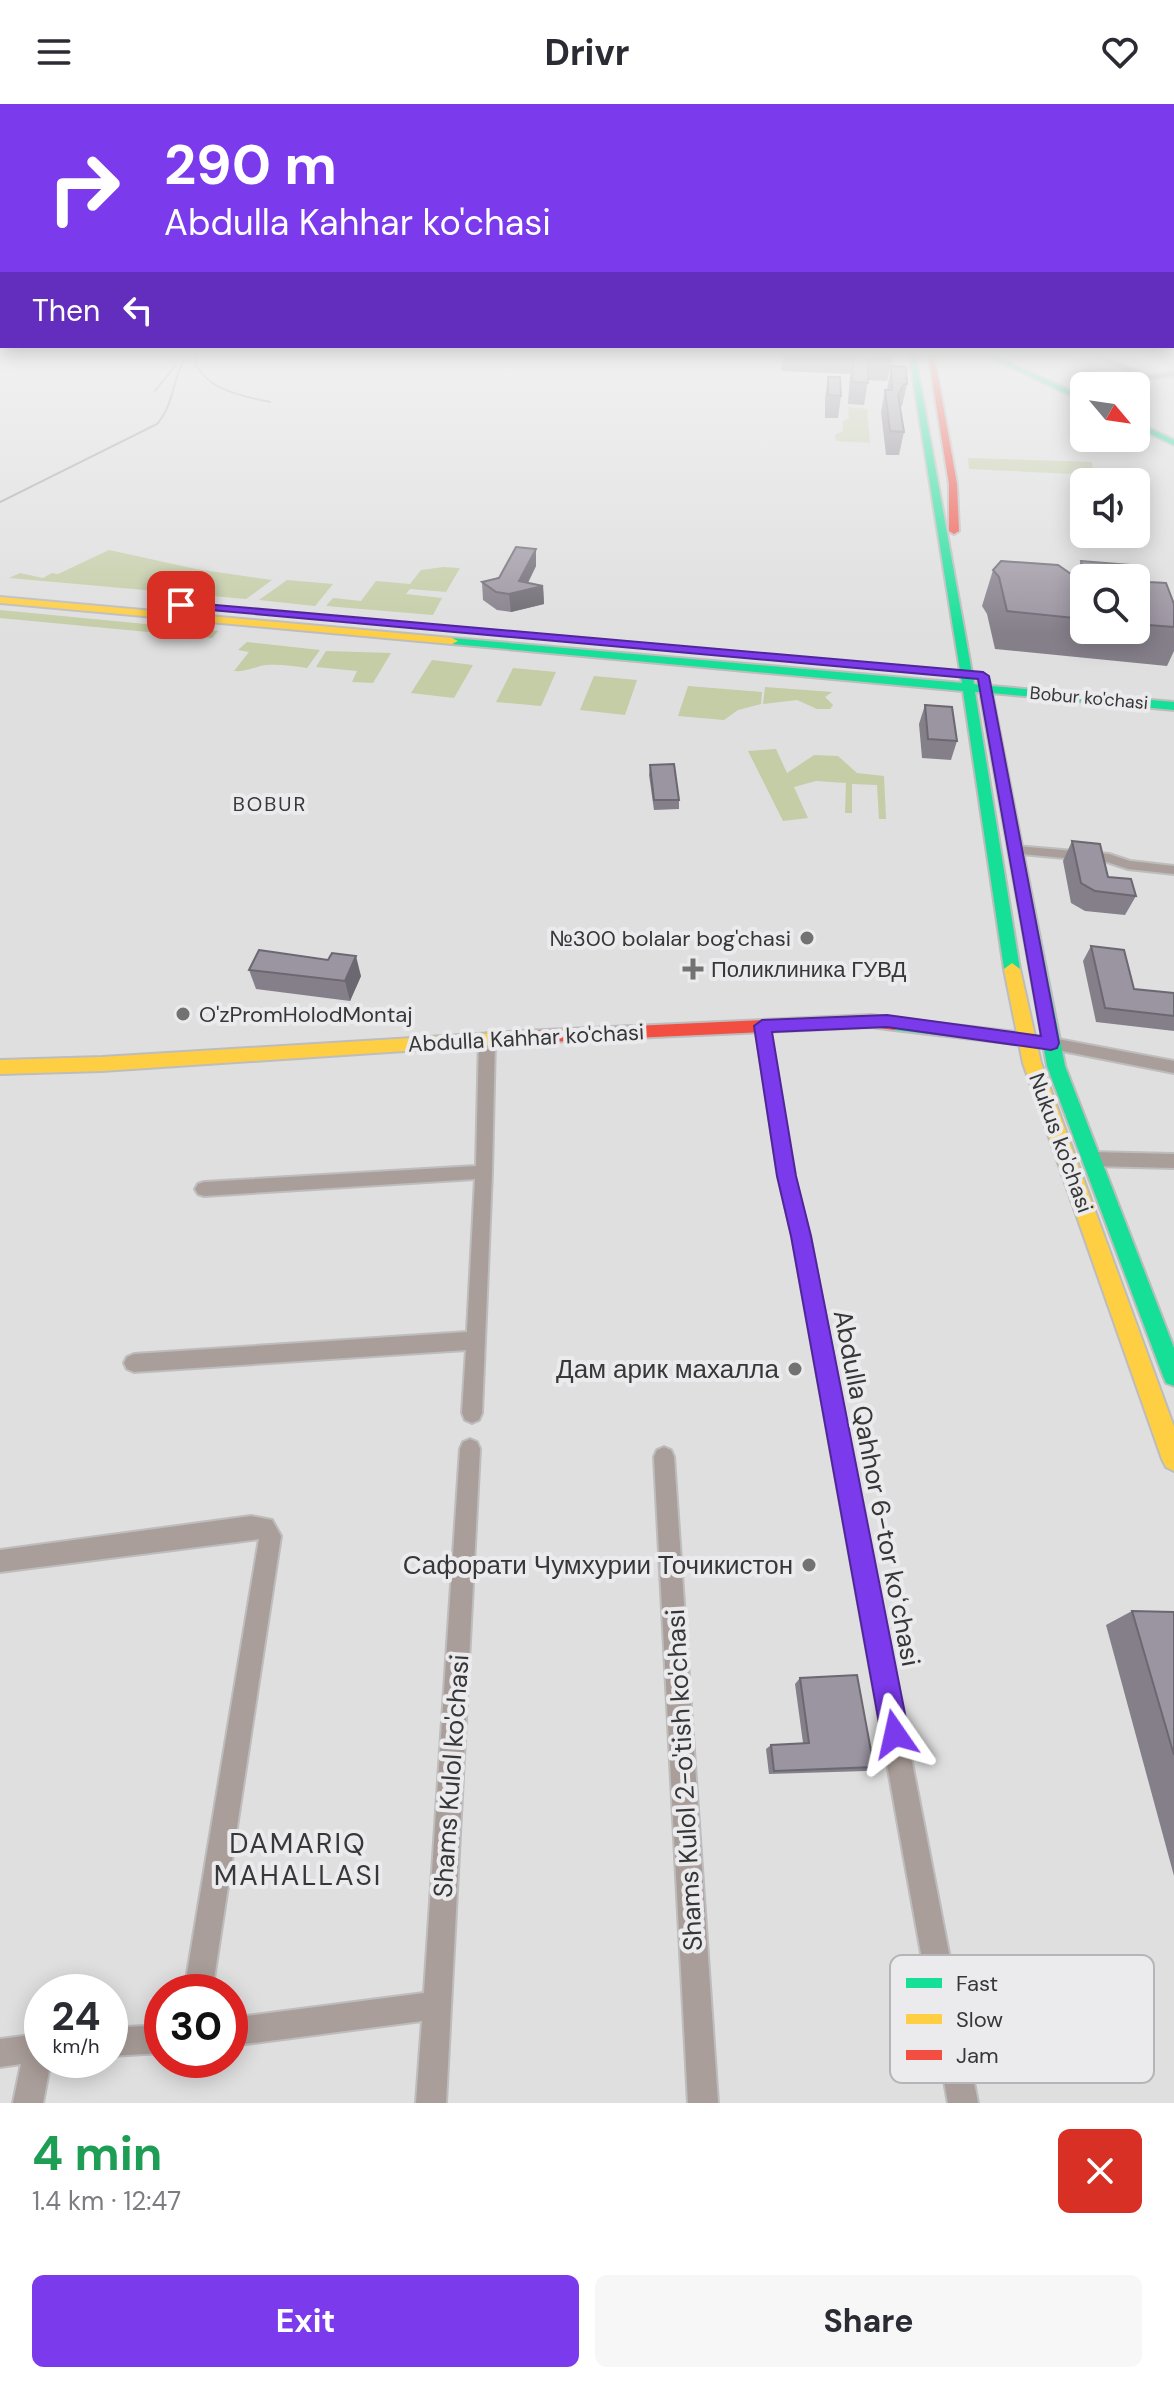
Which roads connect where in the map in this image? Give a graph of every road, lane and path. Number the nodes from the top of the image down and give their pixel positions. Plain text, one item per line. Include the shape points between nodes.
1 (919, 447) edge
2 (931, 447) edge
3 (947, 447) edge
4 (947, 539) junction
5 (0, 589) edge
6 (0, 600) edge
7 (545, 643) junction
8 (975, 681) junction
9 (1174, 693) edge
10 (1174, 706) edge
11 (1015, 850) junction
12 (1174, 870) edge
13 (762, 1026) junction
14 (487, 1039) junction
15 (1025, 1039) junction
16 (1051, 1043) junction
17 (0, 1067) edge
18 (1174, 1067) edge
19 (1091, 1159) junction
20 (1174, 1161) edge
21 (484, 1172) junction
22 (204, 1189) dead end
23 (476, 1340) junction
24 (134, 1363) dead end
25 (1174, 1376) edge
26 (472, 1413) dead end
27 (470, 1449) dead end
28 (664, 1457) dead end
29 (1174, 1459) edge
30 (0, 1561) edge
31 (935, 1955) edge
32 (201, 1974) edge
33 (434, 2006) junction
34 (248, 2030) edge
35 (24, 2050) edge
36 (0, 2053) edge
37 (34, 2078) edge
38 (959, 2083) edge
39 (28, 2103) edge
40 (431, 2103) edge
41 (703, 2103) edge
42 (963, 2103) edge

1 - 4 main road via 924,482
2 - 4 main road
3 - 4 main road via 953,484
4 - 8 main road
5 - 7 main road, Bobur ko'chasi
6 - 7 main road, Bobur ko'chasi
7 - 8 main road, Bobur ko'chasi
8 - 9 main road, Bobur ko'chasi
8 - 10 main road, Bobur ko'chasi
8 - 11 main road, Nukus ko'chasi
8 - 15 main road, Nukus ko'chasi via 992,832
11 - 12 street
11 - 16 main road, Nukus ko'chasi
13 - 14 main road, Abdulla Kahhar ko'chasi
13 - 15 main road, Abdulla Kahhar ko'chasi via 887,1021
13 - 31 street, Abdulla Qahhor 6-tor koʻchasi
14 - 17 main road, Abdulla Kahhar ko'chasi
14 - 21 street
15 - 16 street, Abdulla Kahhar ko'chasi
15 - 29 main road, Nukus ko'chasi
16 - 18 street, Abdulla Kahhar ko'chasi
16 - 19 main road, Nukus ko'chasi
19 - 20 street
19 - 25 main road, Nukus ko'chasi
21 - 22 street
21 - 23 street
23 - 24 street
23 - 26 street
27 - 33 street, Shams Kulol ko'chasi
28 - 41 street, Shams Kulol 2-o'tish ko'chasi
30 - 32 street via 251,1527 264,1528 270,1536
33 - 34 street
33 - 40 street, Shams Kulol ko'chasi
35 - 36 street
37 - 39 street
38 - 42 street, Abdulla Qahhor 6-tor koʻchasi

